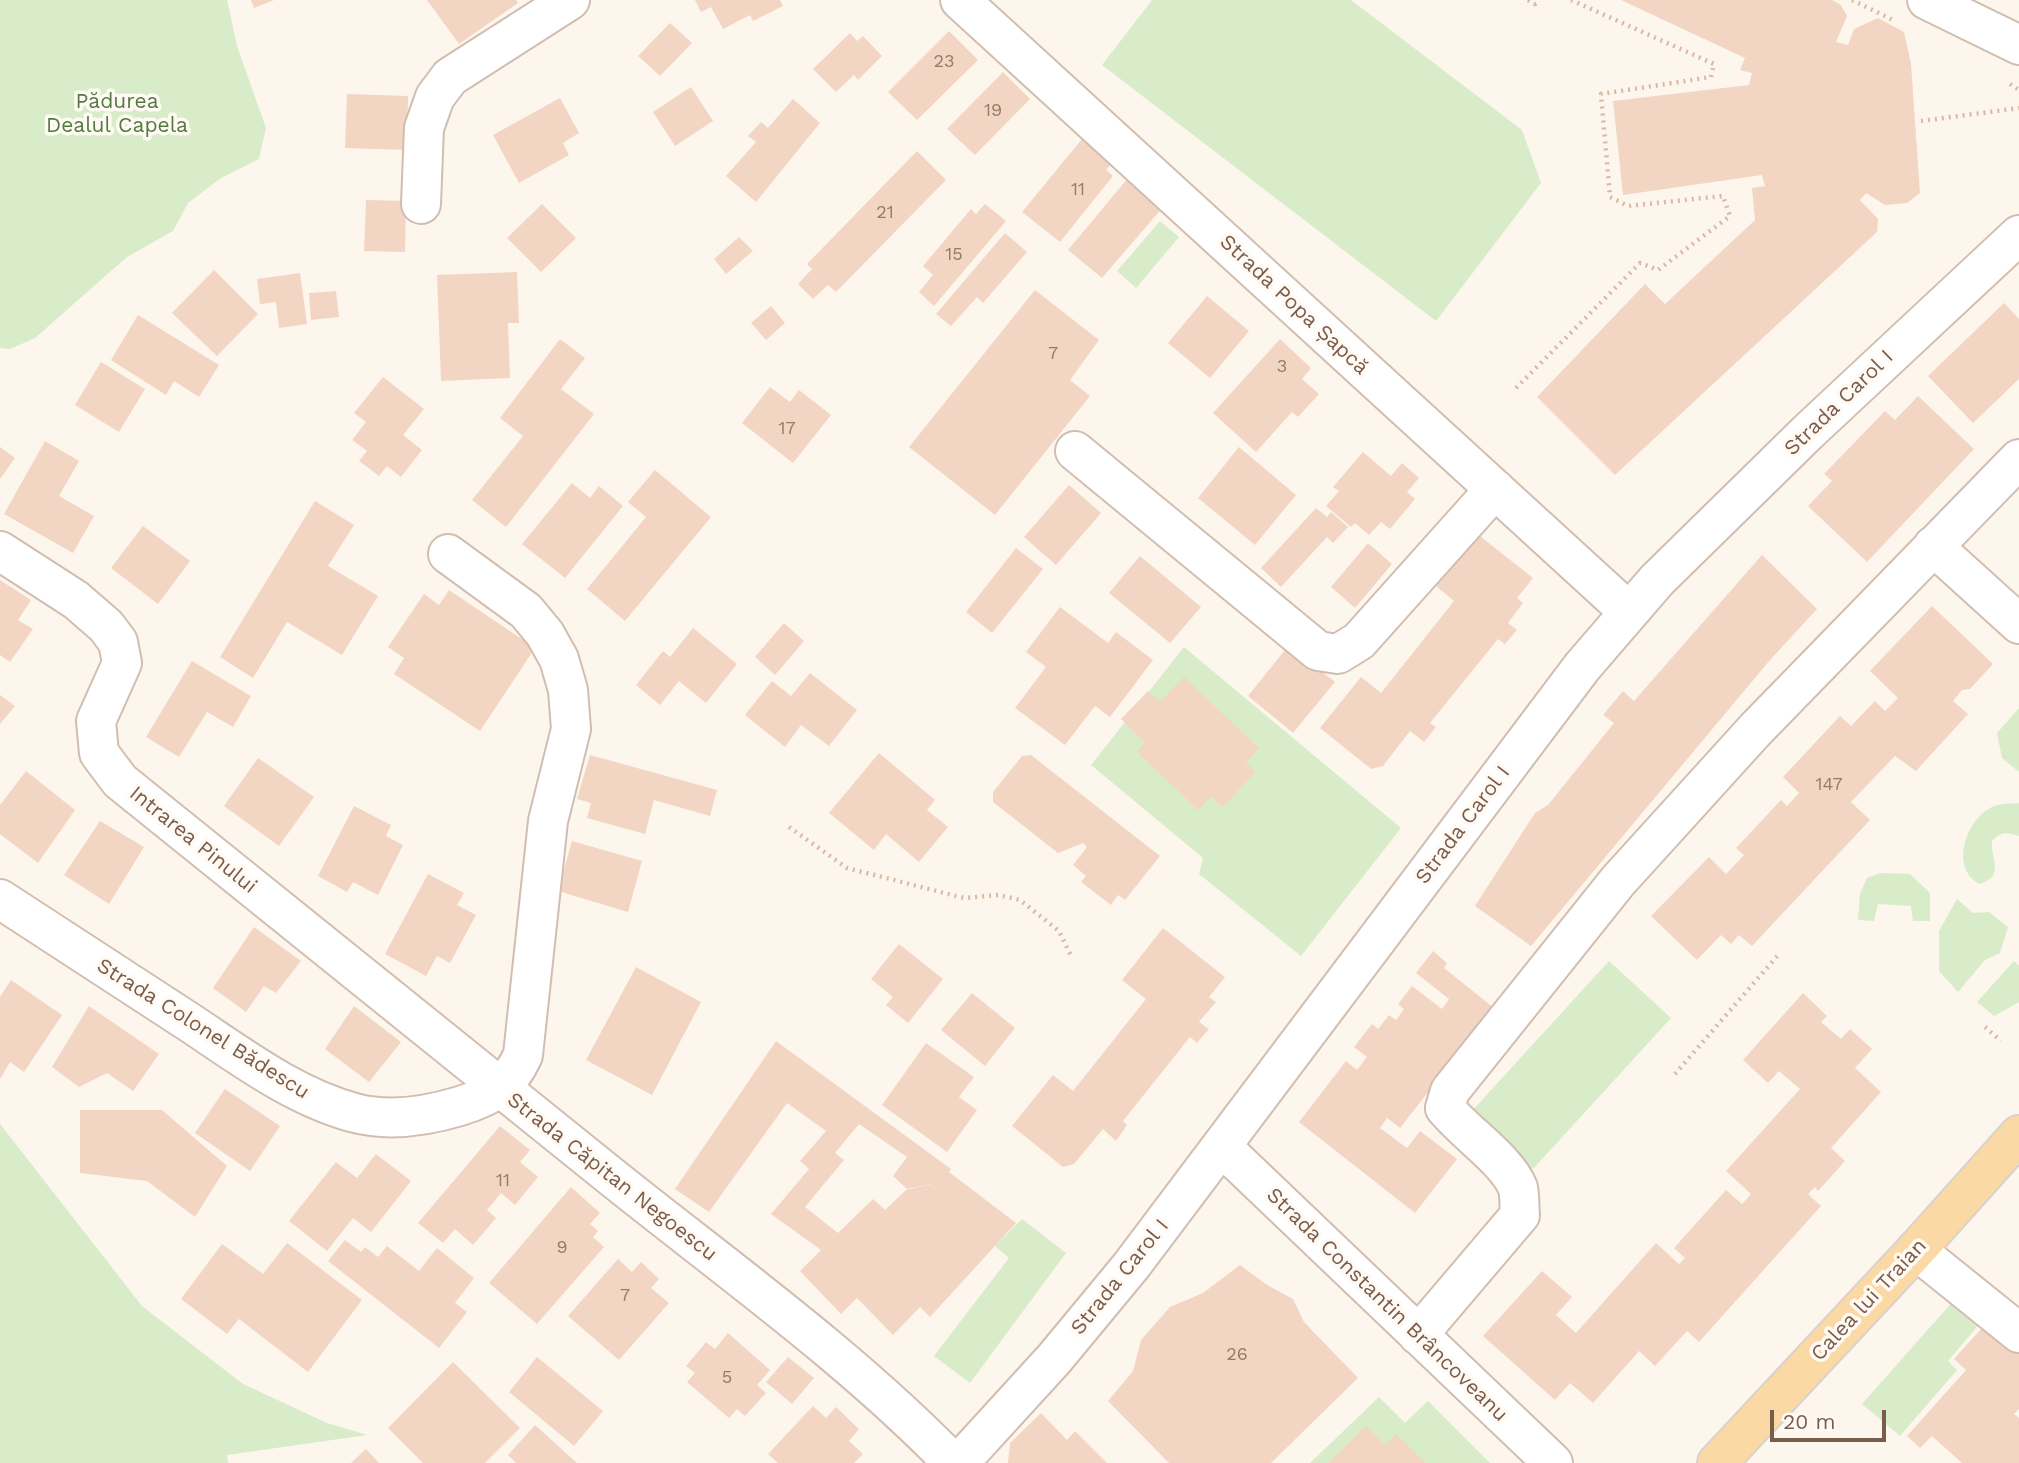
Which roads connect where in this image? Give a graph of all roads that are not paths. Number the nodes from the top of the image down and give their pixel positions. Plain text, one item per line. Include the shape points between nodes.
1 (570, 0) edge
2 (960, 0) edge
3 (1927, 0) edge
4 (2019, 45) edge
5 (421, 204) dead end
6 (2019, 235) edge
7 (1076, 452) dead end
8 (2019, 459) edge
9 (1495, 489) junction
10 (1933, 546) junction
11 (0, 551) edge
12 (448, 554) dead end
13 (1628, 611) junction
14 (2019, 624) edge
15 (0, 899) edge
16 (501, 1089) junction
17 (2019, 1135) edge
18 (1222, 1147) junction
19 (1916, 1250) junction
20 (2019, 1333) edge
21 (1418, 1335) junction
22 (953, 1463) edge
23 (959, 1463) edge
24 (1553, 1463) edge
25 (1717, 1463) edge

1 - 5 street via 450,76 435,97 424,128
2 - 9 street, Strada Popa Șapcă
3 - 4 street
6 - 13 street, Strada Carol I via 1808,432
7 - 9 street via 1318,652 1338,654 1359,641
8 - 10 street
9 - 13 street, Strada Popa Șapcă
10 - 14 street
10 - 21 street via 1756,729 1618,881 1450,1091 1445,1108 1506,1169 1518,1190 1520,1215
11 - 16 street, Intrarea Pinului via 76,600 118,642 122,663 96,721 99,754 120,781
12 - 16 street, Strada Căpitan Negoescu via 526,611 559,659 568,690 571,729 548,821 523,1055
13 - 18 street, Strada Carol I via 1573,677
15 - 16 street, Strada Colonel Bădescu via 258,1068 315,1099 356,1114 397,1118 435,1114
16 - 22 street, Strada Căpitan Negoescu via 846,1363
17 - 19 main road, Calea lui Traian
18 - 21 street, Strada Constantin Brâncoveanu
18 - 23 street, Strada Carol I via 1090,1316
19 - 20 street
19 - 25 main road, Calea lui Traian
21 - 24 street, Strada Constantin Brâncoveanu

